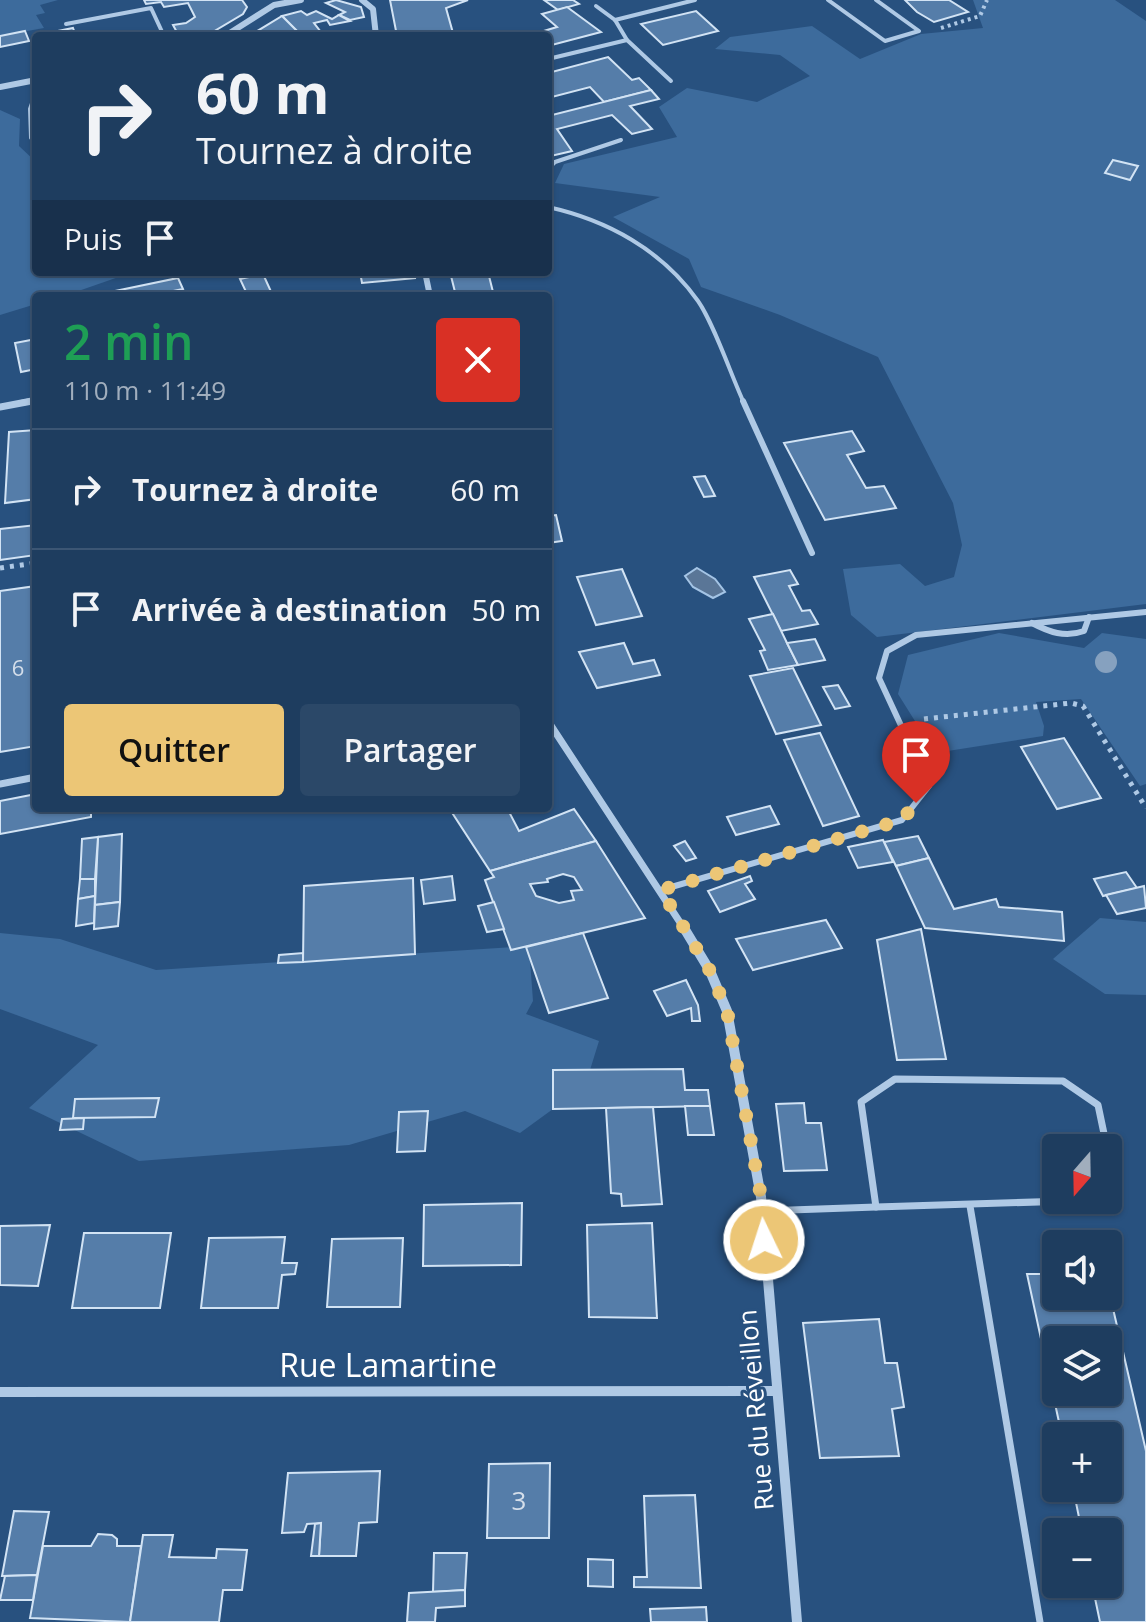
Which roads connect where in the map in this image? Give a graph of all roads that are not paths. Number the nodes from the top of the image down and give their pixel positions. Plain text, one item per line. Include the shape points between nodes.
1 (266, 0) edge
2 (301, 0) edge
3 (362, 0) edge
4 (695, 0) edge
5 (828, 0) edge
6 (876, 0) edge
7 (274, 5) junction
8 (596, 6) dead end
9 (615, 20) junction
10 (66, 24) dead end
11 (163, 32) edge
12 (231, 32) edge
13 (376, 32) edge
14 (627, 40) junction
15 (552, 58) edge
16 (671, 81) dead end
17 (32, 82) edge
18 (0, 87) edge
19 (32, 103) edge
20 (32, 138) edge
21 (621, 140) dead end
22 (552, 165) edge
23 (552, 208) edge
24 (32, 401) edge
25 (0, 407) edge
26 (812, 553) dead end
27 (1146, 612) edge
28 (1089, 617) junction
29 (1032, 623) junction
30 (552, 727) edge
31 (32, 778) edge
32 (0, 784) edge
33 (661, 890) junction
34 (1104, 1134) edge
35 (1042, 1203) edge
36 (970, 1206) junction
37 (876, 1207) junction
38 (762, 1211) junction
39 (777, 1391) junction
40 (0, 1392) edge
41 (797, 1622) edge
42 (1040, 1622) edge

1 - 7 street
2 - 7 street
3 - 13 street via 373,9
4 - 9 lane
5 - 6 lane via 885,41 919,31
7 - 12 street
8 - 9 lane
9 - 14 lane
10 - 11 lane via 151,8
14 - 15 lane
14 - 16 lane
17 - 18 street
19 - 20 lane
21 - 22 lane
23 - 26 lane via 644,244 698,301
24 - 25 street
27 - 28 lane
28 - 29 lane
28 - 29 lane via 1084,631 1072,636
29 - 33 lane via 916,635 887,651 879,678 929,786 902,820
30 - 33 street, Rue du Réveillon
31 - 32 street
33 - 38 street, Rue du Réveillon via 710,971 727,1011
34 - 37 lane via 1098,1105 1063,1081 895,1079 861,1102
35 - 36 lane
36 - 37 lane
36 - 42 lane
37 - 38 lane
38 - 39 street, Rue du Réveillon
39 - 40 street, Rue Lamartine
39 - 41 street, Rue du Réveillon

